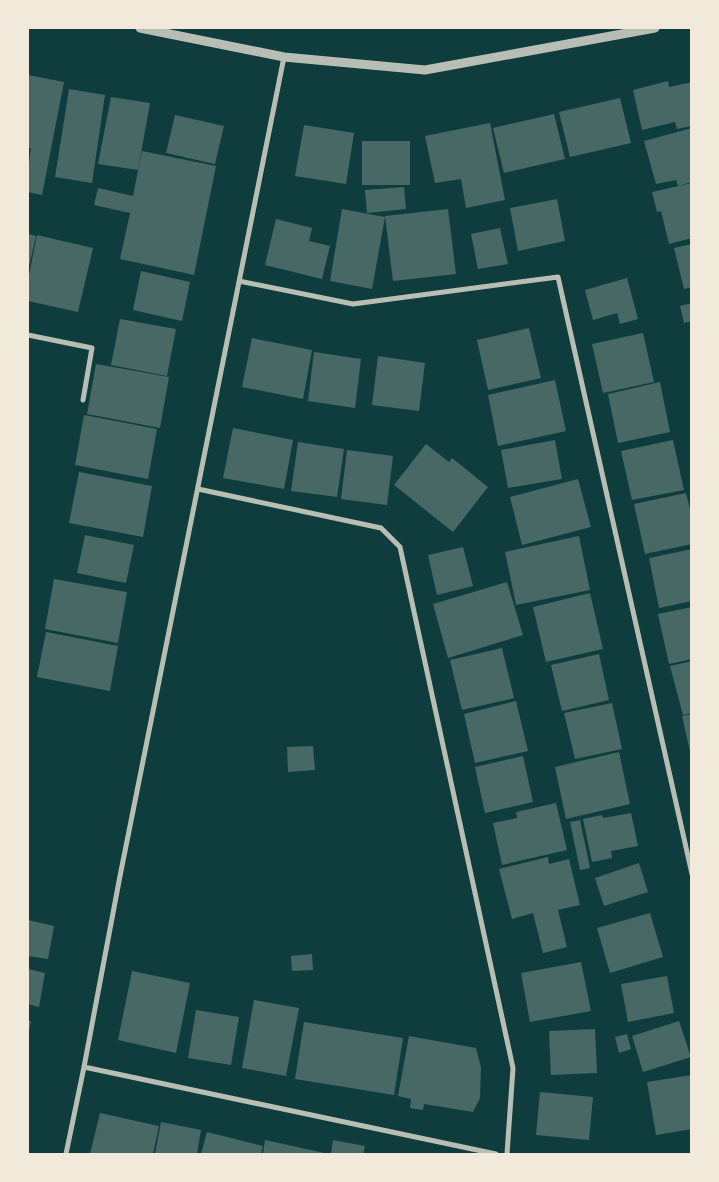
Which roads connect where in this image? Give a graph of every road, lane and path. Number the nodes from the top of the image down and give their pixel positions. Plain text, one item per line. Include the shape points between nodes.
1 (140, 28) edge
2 (655, 28) edge
3 (284, 57) junction
4 (239, 281) junction
5 (28, 335) edge
6 (83, 400) dead end
7 (198, 489) junction
8 (692, 874) edge
9 (84, 1067) junction
10 (66, 1154) edge
11 (496, 1154) edge
12 (508, 1154) edge

1 - 3 street
2 - 3 street via 425,70
3 - 4 street
4 - 7 street
4 - 8 street via 352,304 558,277
5 - 6 street via 92,348
7 - 9 street
7 - 12 street via 381,528 400,548 513,1068
9 - 10 street
9 - 11 street

